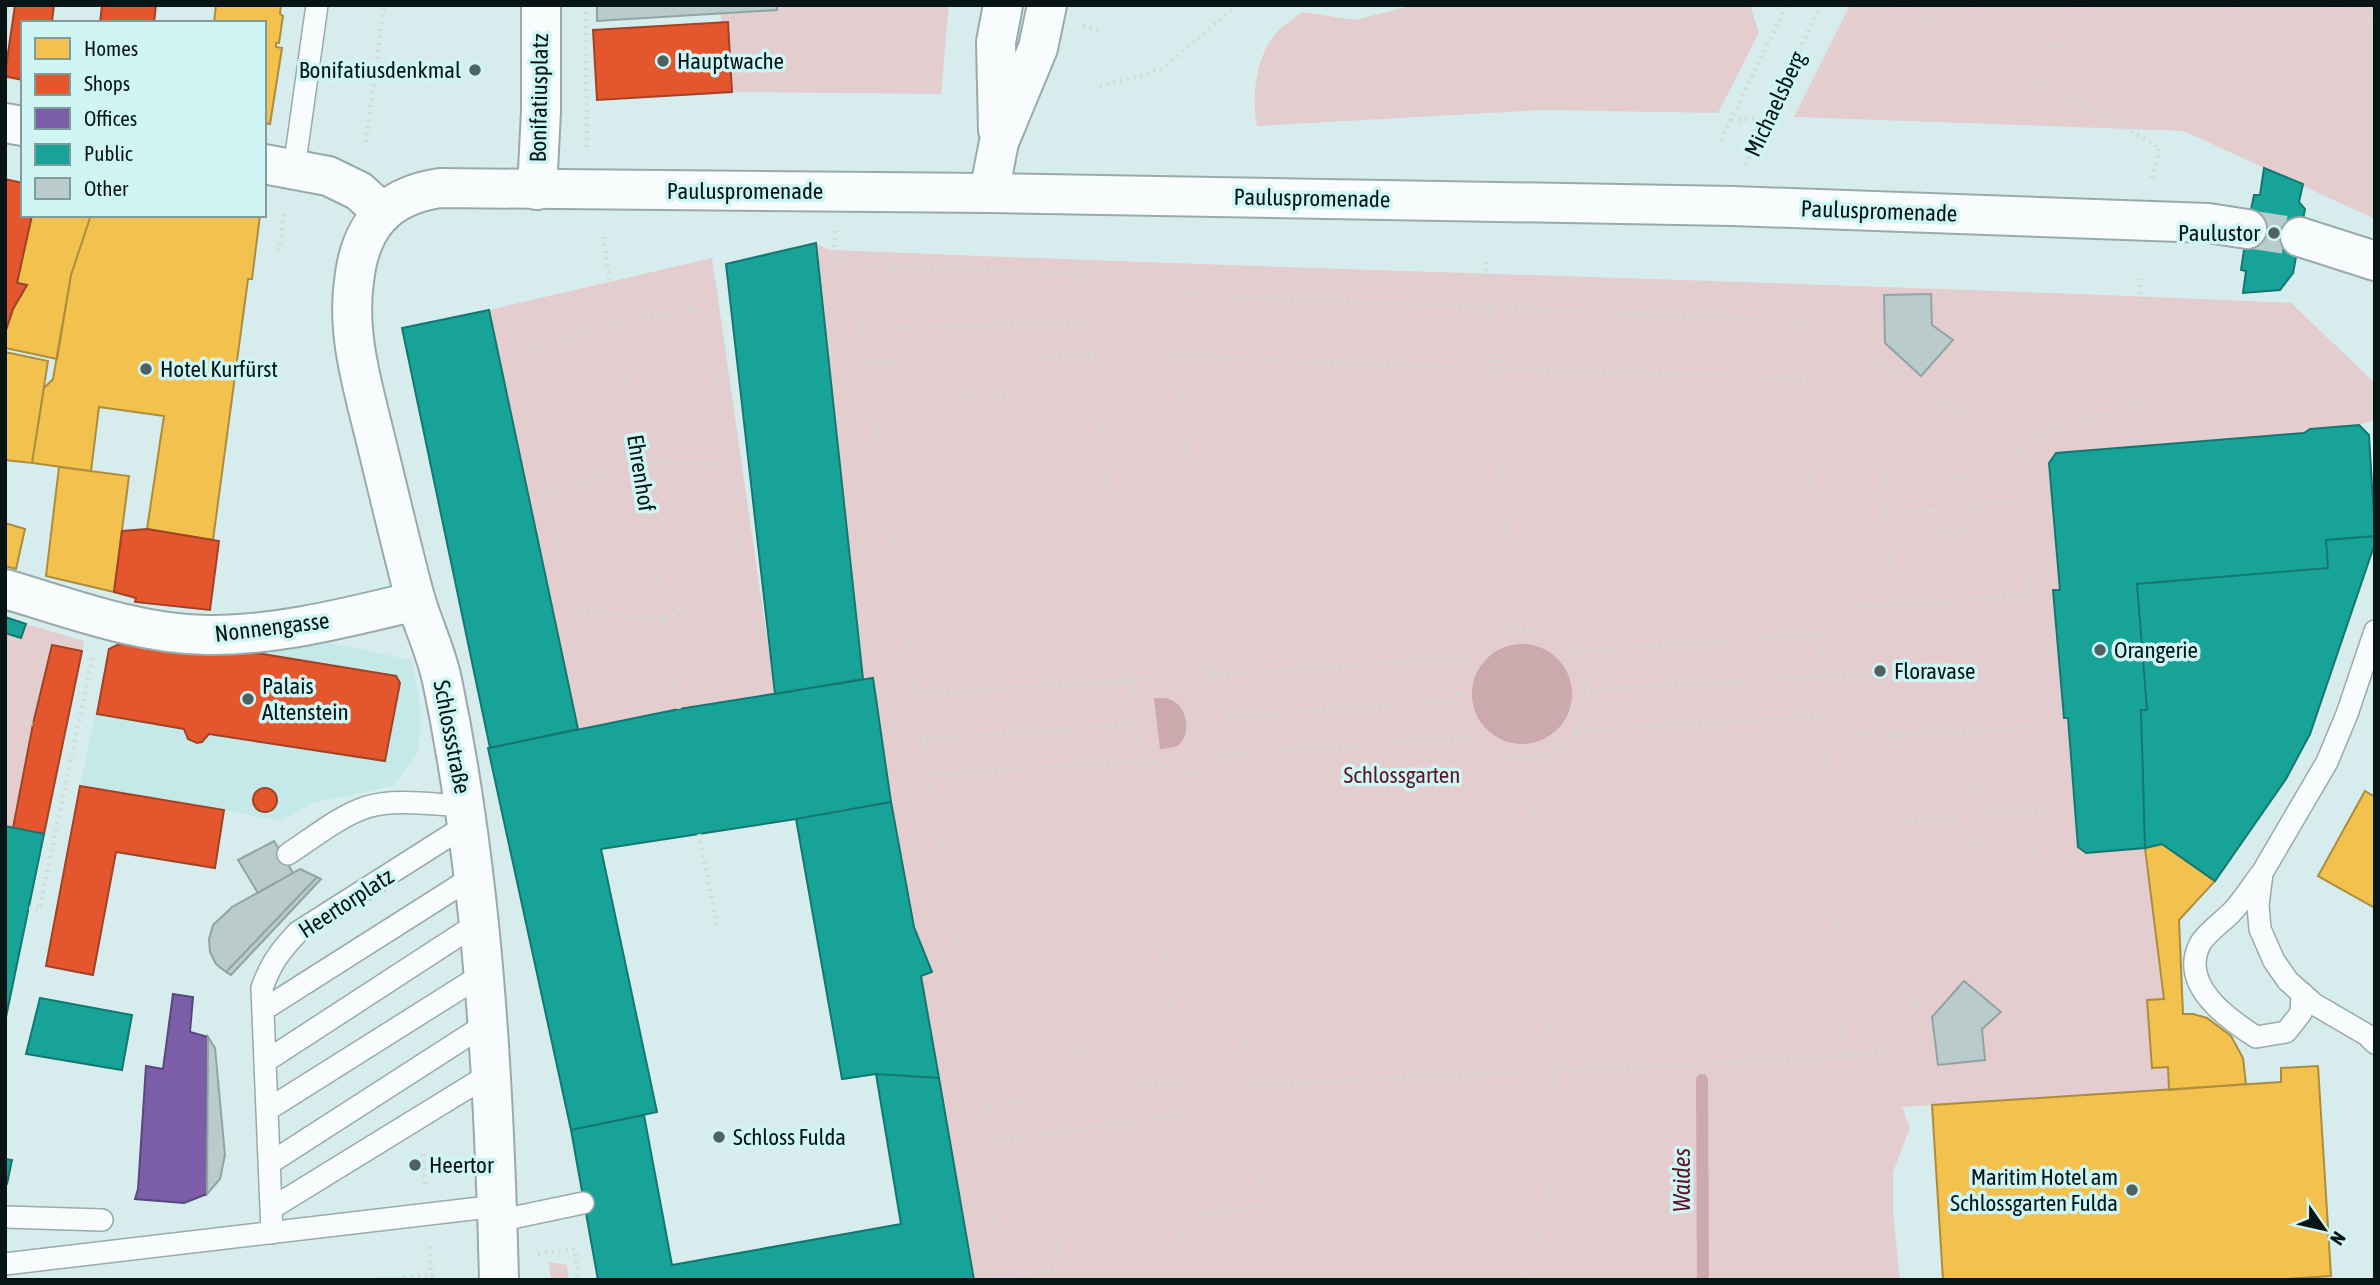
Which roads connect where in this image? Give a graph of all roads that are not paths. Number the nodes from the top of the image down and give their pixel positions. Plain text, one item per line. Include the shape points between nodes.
1 (317, 5) edge
2 (541, 5) edge
3 (1003, 5) edge
4 (1047, 5) edge
5 (999, 142) junction
6 (279, 167) edge
7 (537, 190) junction
8 (989, 193) junction
9 (383, 213) junction
10 (2247, 229) tunnel mouth
11 (2300, 237) tunnel mouth
12 (2375, 261) edge
13 (5, 589) edge
14 (416, 601) junction
15 (2375, 631) edge
16 (467, 815) junction
17 (288, 855) dead end
18 (2262, 873) junction
19 (474, 876) junction
20 (478, 923) junction
21 (483, 974) junction
22 (2302, 993) junction
23 (263, 1010) junction
24 (486, 1024) junction
25 (2375, 1043) edge
26 (265, 1061) junction
27 (490, 1074) junction
28 (267, 1110) junction
29 (270, 1163) junction
30 (583, 1203) dead end
31 (272, 1208) junction
32 (497, 1214) junction
33 (5, 1217) edge
34 (102, 1220) dead end
35 (272, 1233) junction
36 (5, 1264) edge
37 (499, 1280) edge

1 - 6 lane
2 - 7 street, Bonifatiusplatz
3 - 5 street via 996,42
4 - 5 street via 1038,48
5 - 8 street
6 - 9 street via 328,176 359,191
7 - 8 street, Pauluspromenade
7 - 9 street, Pauluspromenade via 417,191
8 - 10 street, Pauluspromenade via 1732,206 2196,222
9 - 14 street, Schlossstraße via 359,251 353,282 354,353
11 - 12 street
13 - 14 street, Nonnengasse via 156,630 205,635 246,634
14 - 16 street, Schlossstraße via 441,677
15 - 18 lane via 2327,761
16 - 17 lane via 401,804 370,806
16 - 19 street, Schlossstraße
16 - 23 lane, Heertorplatz via 298,932 271,964 262,988
18 - 22 lane via 2260,929 2274,961
18 - 22 lane via 2200,943 2195,961 2201,989 2226,1018 2256,1037 2286,1032 2301,1013
19 - 20 street, Schlossstraße
19 - 23 lane, Heertorplatz
20 - 21 street, Schlossstraße
20 - 26 lane
21 - 24 street, Schlossstraße
21 - 28 lane
22 - 25 lane
23 - 26 lane, Heertorplatz
24 - 27 street, Schlossstraße
24 - 29 lane
26 - 28 lane, Heertorplatz
27 - 31 lane
27 - 32 street, Schlossstraße
28 - 29 lane, Heertorplatz
29 - 31 lane, Heertorplatz
30 - 32 lane
31 - 35 lane, Heertorplatz
32 - 35 lane
32 - 37 street, Schlossstraße
33 - 34 lane
35 - 36 lane

